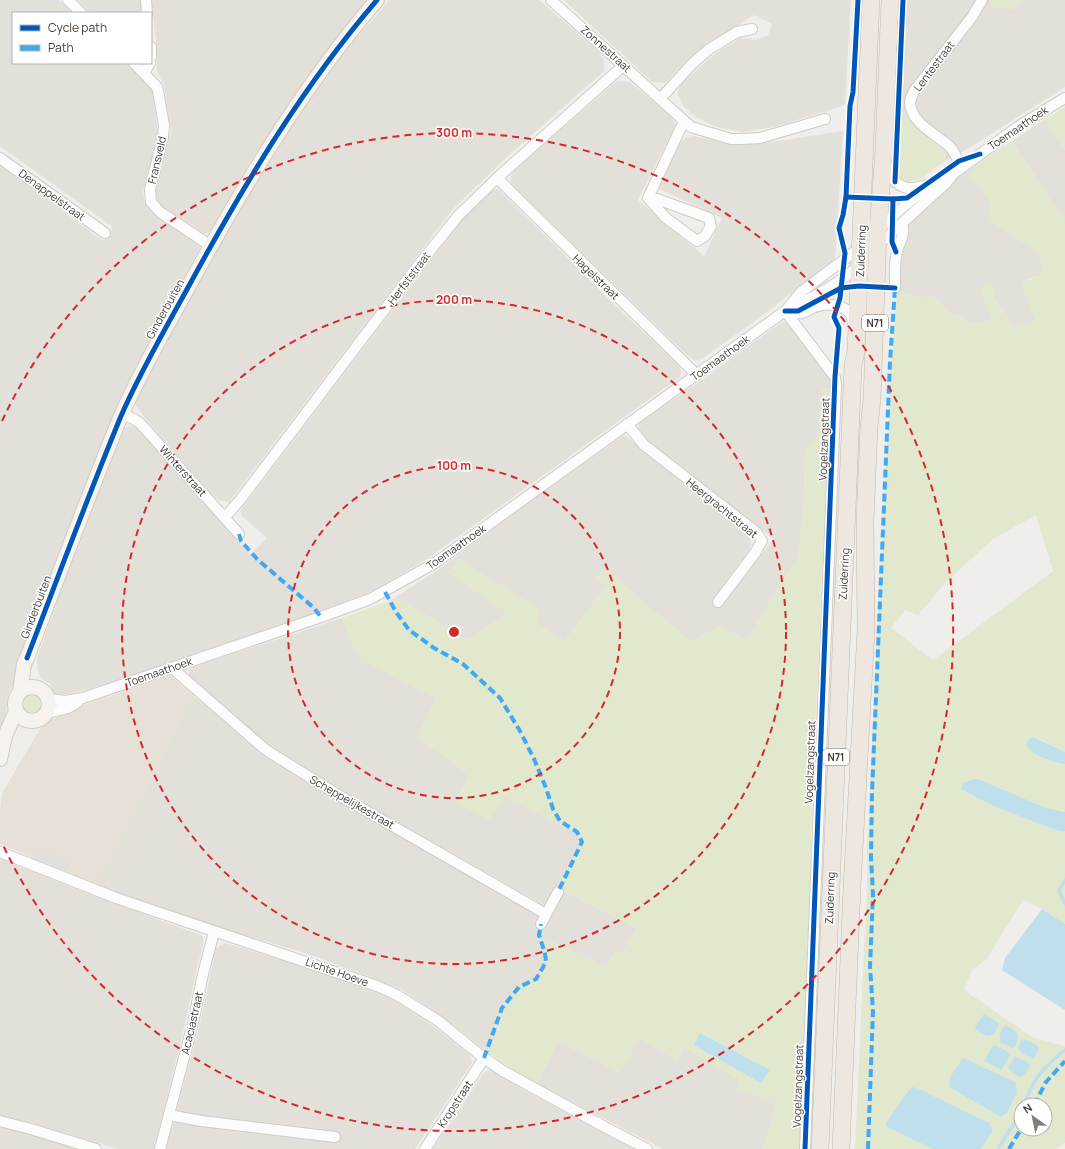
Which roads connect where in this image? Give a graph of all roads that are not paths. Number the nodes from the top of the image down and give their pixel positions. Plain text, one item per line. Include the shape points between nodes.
1 (68, 0) edge
2 (146, 0) edge
3 (377, 0) edge
4 (551, 0) edge
5 (871, 0) edge
6 (890, 0) edge
7 (982, 0) edge
8 (80, 12) edge
9 (147, 12) edge
10 (752, 30) dead end
11 (135, 64) edge
12 (149, 64) edge
13 (623, 66) junction
14 (144, 73) junction
15 (661, 98) junction
16 (1065, 98) edge
17 (825, 119) dead end
18 (684, 121) junction
19 (884, 149) junction
20 (0, 158) edge
21 (963, 166) junction
22 (953, 174) junction
23 (497, 178) junction
24 (936, 183) junction
25 (648, 198) junction
26 (902, 224) junction
27 (105, 233) dead end
28 (872, 241) junction
29 (211, 246) junction
30 (860, 265) junction
31 (895, 288) dead end
32 (785, 311) junction
33 (853, 366) junction
34 (697, 375) junction
35 (122, 414) junction
36 (627, 424) junction
37 (225, 517) junction
38 (239, 534) dead end
39 (718, 602) dead end
40 (28, 658) junction
41 (172, 668) junction
42 (34, 687) junction
43 (20, 691) junction
44 (83, 698) junction
45 (49, 699) junction
46 (46, 713) junction
47 (21, 716) junction
48 (0, 759) edge
49 (0, 852) edge
50 (558, 892) dead end
51 (546, 914) junction
52 (541, 924) dead end
53 (214, 932) junction
54 (484, 1058) junction
55 (169, 1115) junction
56 (0, 1121) edge
57 (335, 1137) dead end
58 (96, 1149) edge
59 (160, 1149) edge
60 (425, 1149) edge
61 (647, 1149) edge
62 (805, 1149) edge
63 (820, 1149) edge
64 (841, 1149) edge

1 - 8 street
2 - 9 street
3 - 29 main road, Ginderbuiten via 331,56 283,126
4 - 13 street, Zonnestraat
5 - 28 highway, Zuiderring / N71
6 - 19 highway, Zuiderring / N71
7 - 21 street, Lentestraat via 972,17 914,91 910,102 914,115 922,126 951,148
10 - 15 street via 737,32 708,50
11 - 14 street, Fransveld
12 - 14 street
13 - 15 street, Zonnestraat
13 - 23 street, Herfststraat
14 - 29 street, Fransveld via 156,87 164,125 150,189 152,202 160,212
15 - 18 street, Zonnestraat
16 - 21 street, Toemaathoek via 1019,126
17 - 18 street, Zonnestraat via 760,138 740,139 731,139 691,127
18 - 25 street
19 - 24 street, Toemaathoek via 887,168 894,182 908,188
19 - 28 highway, Zuiderring / N71
20 - 27 street, Denappelstraat
21 - 22 street, Toemaathoek
22 - 24 street, Toemaathoek
22 - 26 street, Toemaathoek
23 - 34 street, Hagelstraat
23 - 37 street, Herfststraat via 458,216 413,272
24 - 28 street, Toemaathoek via 898,211
25 - 25 street via 709,218 711,226 705,236 698,241 666,218
26 - 28 street, Toemaathoek
26 - 31 street via 903,235 896,252
28 - 30 highway, Zuiderring / N71
28 - 32 street, Toemaathoek via 801,292
28 - 64 highway, Zuiderring / N71 via 872,398 865,521 866,630
29 - 35 main road, Ginderbuiten via 155,346
30 - 32 street, Toemaathoek via 807,301
30 - 33 highway, Zuiderring / N71
32 - 33 street via 802,314 816,306 828,304 838,305 848,311 853,322
32 - 34 street, Toemaathoek
32 - 62 street, Vogelzangstraat via 836,381
33 - 63 highway, Zuiderring / N71
34 - 36 street, Toemaathoek
35 - 37 street, Winterstraat via 140,424
35 - 40 main road, Ginderbuiten
36 - 39 street, Heergrachtstraat via 644,446 756,532 762,541
36 - 41 street, Toemaathoek via 434,563 385,592 321,617
37 - 38 street, Winterstraat
40 - 42 main road
40 - 43 main road, Ginderbuiten via 24,664
41 - 44 street, Toemaathoek
41 - 51 street, Scheppelijkestraat via 266,750 335,793
42 - 43 main road
42 - 45 main road via 43,690
43 - 47 main road, Ginderbuiten via 15,701
44 - 45 street, Toemaathoek via 66,701
44 - 46 street, Toemaathoek via 68,708
45 - 46 main road
46 - 47 main road via 32,721
47 - 48 main road via 4,743
49 - 53 street, Lichte Hoeve via 116,898
50 - 51 street
51 - 52 street
53 - 54 street, Lichte Hoeve via 397,995 437,1020
53 - 55 street, Acaciastraat
54 - 60 street, Kropstraat
54 - 61 street, Lichte Hoeve via 526,1085
55 - 57 street
55 - 59 street, Acaciastraat
56 - 58 street

